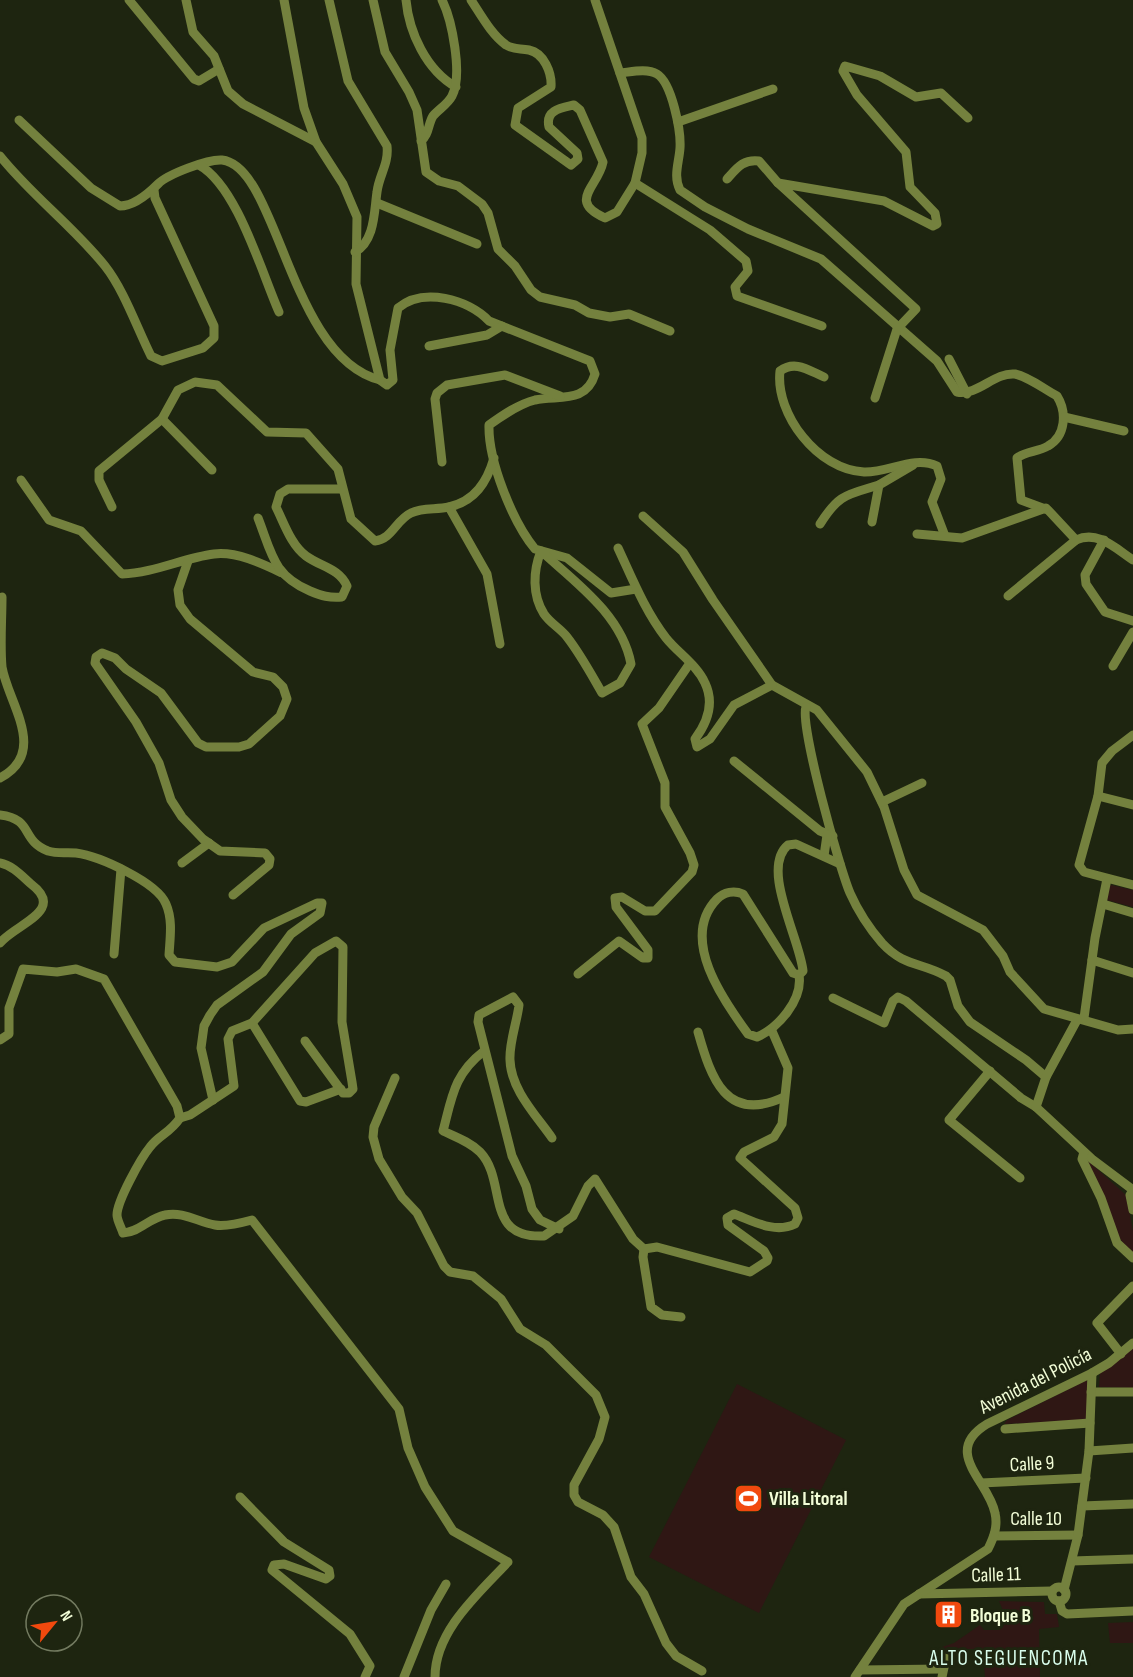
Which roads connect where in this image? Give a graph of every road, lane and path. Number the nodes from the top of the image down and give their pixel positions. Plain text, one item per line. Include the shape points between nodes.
1 (129, 0) edge
2 (186, 0) edge
3 (284, 0) edge
4 (329, 0) edge
5 (373, 0) edge
6 (405, 0) edge
7 (442, 0) edge
8 (471, 0) edge
9 (595, 0) edge
10 (219, 69) junction
11 (620, 73) junction
12 (456, 87) junction
13 (773, 89) dead end
14 (968, 118) dead end
15 (19, 120) dead end
16 (678, 122) junction
17 (421, 141) junction
18 (316, 142) junction
19 (0, 156) edge
20 (199, 165) junction
21 (727, 179) dead end
22 (635, 183) junction
23 (778, 183) junction
24 (154, 190) junction
25 (680, 190) junction
26 (377, 203) junction
27 (668, 205) junction
28 (477, 244) dead end
29 (355, 252) junction
30 (279, 312) dead end
31 (502, 326) junction
32 (822, 326) dead end
33 (897, 329) junction
34 (670, 331) dead end
35 (429, 346) dead end
36 (949, 359) dead end
37 (824, 377) dead end
38 (380, 380) junction
39 (967, 394) junction
40 (874, 398) dead end
41 (567, 399) junction
42 (1064, 417) junction
43 (162, 419) junction
44 (1124, 431) dead end
45 (494, 455) junction
46 (442, 462) dead end
47 (914, 464) junction
48 (212, 470) dead end
49 (21, 480) dead end
50 (879, 484) junction
51 (342, 489) junction
52 (112, 507) dead end
53 (449, 507) junction
54 (1046, 508) junction
55 (643, 516) dead end
56 (258, 518) dead end
57 (872, 522) dead end
58 (820, 524) dead end
59 (917, 534) dead end
60 (945, 536) junction
61 (1076, 540) junction
62 (1104, 540) junction
63 (618, 548) dead end
64 (541, 551) junction
65 (1133, 560) edge
66 (189, 561) junction
67 (282, 573) junction
68 (636, 589) junction
69 (1008, 596) dead end
70 (2, 597) dead end
71 (1133, 621) edge
72 (1133, 632) edge
73 (500, 644) dead end
74 (690, 663) junction
75 (1113, 666) dead end
76 (772, 685) junction
77 (806, 707) junction
78 (1133, 735) edge
79 (734, 761) dead end
80 (0, 778) edge
81 (922, 783) dead end
82 (1098, 796) junction
83 (882, 802) junction
84 (1133, 805) edge
85 (0, 815) edge
86 (830, 835) junction
87 (209, 843) junction
88 (824, 856) junction
89 (0, 863) edge
90 (182, 863) dead end
91 (840, 864) junction
92 (121, 869) junction
93 (1107, 879) junction
94 (1133, 885) edge
95 (233, 895) dead end
96 (1103, 904) junction
97 (1133, 912) edge
98 (0, 943) edge
99 (114, 954) dead end
100 (1092, 960) junction
101 (1133, 973) edge
102 (578, 974) dead end
103 (799, 975) junction
104 (833, 998) dead end
105 (1081, 1019) junction
106 (252, 1023) junction
107 (1133, 1029) edge
108 (772, 1030) junction
109 (698, 1032) dead end
110 (0, 1040) edge
111 (305, 1041) dead end
112 (484, 1051) junction
113 (990, 1071) junction
114 (1048, 1075) junction
115 (395, 1078) dead end
116 (341, 1089) junction
117 (784, 1096) junction
118 (213, 1100) junction
119 (1036, 1107) junction
120 (180, 1118) junction
121 (552, 1138) dead end
122 (1084, 1152) junction
123 (1020, 1178) dead end
124 (1133, 1190) edge
125 (1133, 1210) edge
126 (558, 1229) junction
127 (644, 1249) junction
128 (1133, 1258) edge
129 (1133, 1286) edge
130 (681, 1317) dead end
131 (1133, 1343) edge
132 (1121, 1354) junction
133 (1092, 1373) junction
134 (1091, 1392) junction
135 (1133, 1392) edge
136 (1090, 1423) junction
137 (1005, 1429) dead end
138 (1133, 1448) edge
139 (1089, 1451) junction
140 (1086, 1478) junction
141 (981, 1483) junction
142 (240, 1497) dead end
143 (1133, 1504) edge
144 (1082, 1506) junction
145 (1078, 1535) junction
146 (994, 1536) junction
147 (1133, 1559) edge
148 (1072, 1561) junction
149 (938, 1579) junction
150 (446, 1584) dead end
151 (1064, 1590) junction
152 (1052, 1591) junction
153 (919, 1594) junction
154 (941, 1594) junction
155 (1059, 1602) junction
156 (1133, 1611) edge
157 (946, 1658) dead end
158 (702, 1671) dead end
159 (943, 1673) edge
160 (857, 1674) edge
161 (365, 1677) edge
162 (404, 1677) edge
163 (435, 1677) edge

1 - 10 street via 194,79 199,81
2 - 10 street via 193,32 214,56
3 - 18 street via 299,92
4 - 26 street via 348,81 387,146
5 - 17 street via 386,52 417,111
6 - 12 street via 411,32 440,76
7 - 12 street via 454,32
8 - 22 street via 500,39 514,49 538,54 550,72 551,87 518,108 515,125 571,165 578,159 577,153 549,127 548,121 558,108 574,105 580,110 603,162 586,193 586,201 593,212 605,218 617,212
9 - 11 street
10 - 18 street via 228,92 243,104
11 - 16 street via 657,74 665,84
11 - 22 street via 642,138
12 - 17 street via 452,97 432,117
13 - 16 street
14 - 23 street via 941,93 916,98 880,76 845,66 843,71 857,95 906,152 910,187 935,213 937,224 933,226 884,201
15 - 24 street via 75,174 114,204 127,206
16 - 25 street via 680,149 676,172
17 - 34 street via 426,172 439,181 458,186 482,204 498,249 540,297 575,305 589,313 646,318
18 - 29 street via 352,201 357,216
19 - 24 street via 106,267 151,356 162,361 203,348 214,338 201,296
20 - 24 street via 171,176
20 - 30 street via 212,172 247,231
20 - 38 street via 230,162 248,179 312,320 349,362 368,377
21 - 23 street via 740,164 750,160 759,161
22 - 27 street
23 - 33 street via 916,309
25 - 27 street
25 - 33 street via 748,229 821,259
26 - 28 street
26 - 29 street via 366,243
27 - 32 street via 710,230 746,261 748,271 735,287 737,296
29 - 38 street via 360,307
31 - 35 street via 487,335
31 - 38 street via 458,301 445,298 405,302 398,308 390,350 393,381 387,385
31 - 41 street via 590,362 595,374 593,382
33 - 39 street via 936,361 957,392
33 - 40 street
36 - 39 street
37 - 47 street via 796,365 780,371 782,401 808,442 822,455 849,469 865,472
39 - 42 street via 1012,374 1057,396
41 - 45 street via 533,401 489,425
41 - 46 street via 505,375 447,385 435,399
42 - 44 street
42 - 54 street via 1053,443 1017,458 1021,500
43 - 48 street
43 - 51 street via 178,390 187,384 204,381 217,385 267,432 306,434 338,470
43 - 52 street via 99,471 99,480
45 - 53 street via 480,490
45 - 64 street via 500,488 531,544
47 - 50 street
47 - 60 street via 932,463 940,469 941,479 932,502
49 - 66 street via 49,520 81,531 122,574
50 - 57 street
50 - 58 street via 842,496
51 - 53 street via 351,519 375,541 391,533 409,513
51 - 67 street via 288,489 280,494 276,507 293,542 306,556 330,567 344,579 347,586 342,597 327,598 290,582
53 - 73 street via 487,574
54 - 60 street via 962,538
54 - 61 street
55 - 76 street via 683,552
56 - 67 street
59 - 60 street
61 - 62 street via 1089,536
61 - 69 street
62 - 65 street
62 - 71 street via 1085,575 1086,584 1105,612
63 - 68 street
64 - 64 street via 534,568 537,597 544,614 566,636 602,693 620,683 631,664 629,651 600,604
64 - 68 street via 567,558 611,592
66 - 67 street via 216,553 251,560
66 - 87 street via 178,590 180,605 190,620 253,672 273,677 283,687 287,699 280,716 249,744 206,747 198,743 161,693 115,658 102,653 94,663 136,722 159,763 171,800 182,817
68 - 74 street via 666,637
70 - 80 street via 2,667 25,735 22,755
72 - 75 street
74 - 76 street via 705,684 710,706 695,739 697,747 705,745 734,705
74 - 102 street via 659,708 642,724 665,783 665,807 690,853 692,872 655,911 645,911 622,897 615,898 616,907 648,951 648,958 619,941
76 - 77 street via 800,699
77 - 83 street via 817,710 867,772
77 - 86 street via 805,724
78 - 82 street via 1102,763
79 - 86 street
81 - 83 street
82 - 84 street
82 - 93 street via 1079,865 1084,872
83 - 105 street via 904,870 917,895 983,930 1010,972 1036,1002 1054,1014
85 - 92 street via 21,821 32,842 47,850 76,853
86 - 88 street
86 - 91 street
87 - 90 street
87 - 95 street via 220,850 265,853 270,859 269,865
88 - 91 street
88 - 103 street via 791,844 785,847 777,863 780,888 802,965
89 - 98 street via 39,890 44,900 37,916 8,933
91 - 114 street via 856,906 884,945 904,962 946,976 958,1006 970,1022
92 - 99 street
92 - 118 street via 161,896 170,920 169,955 175,962 216,967 232,962 264,928 322,903 320,913 291,934 263,972 217,1005 210,1015 201,1048
93 - 94 street
93 - 96 street
96 - 97 street
96 - 100 street
100 - 101 street
100 - 105 street
103 - 108 street via 799,993
103 - 108 street via 793,973 743,894 730,892 717,899 706,914 702,934 714,980 748,1034 757,1037
104 - 113 street via 884,1023 893,1001 901,998
105 - 107 street via 1118,1030
105 - 114 street via 1063,1042
106 - 116 street via 300,1101
106 - 116 street via 315,953 336,941 341,943 343,1041 353,1089 349,1093
106 - 118 street via 232,1031 228,1039 234,1086
108 - 117 street via 788,1068
109 - 117 street via 712,1078 729,1098 751,1104 772,1102
110 - 120 street via 9,1034 9,1008 24,969 76,969 105,979 177,1106
111 - 116 street
112 - 121 street via 478,1015 513,997 519,1005 510,1059 513,1076 522,1097
112 - 126 street via 512,1156 532,1209 540,1220
112 - 126 street via 459,1076 443,1131 480,1151 508,1224 534,1237
113 - 119 street
113 - 123 street via 949,1120
114 - 119 street
115 - 158 street via 374,1127 379,1159 402,1197 417,1213 444,1266 450,1272 473,1276 501,1299 520,1329 546,1345 596,1395 605,1417 600,1438 574,1485 574,1495 614,1527 631,1577 644,1594 666,1643 676,1656
117 - 127 street via 778,1131 740,1158 795,1208 797,1222 791,1227 762,1226 734,1214 727,1221 764,1251 767,1261 744,1272 657,1247
118 - 120 street
119 - 122 street
120 - 163 street via 171,1131 151,1145 137,1169 117,1215 123,1233 133,1232 167,1214 180,1214 217,1226 252,1220 399,1409 408,1448 453,1531 508,1562 461,1614 435,1659
122 - 124 street
122 - 128 street via 1082,1159 1117,1243
124 - 125 street
126 - 127 street via 573,1216 588,1186 596,1179 633,1239
127 - 130 street via 651,1307 662,1316
129 - 132 street via 1098,1323
131 - 132 street, Avenida del Policía
132 - 133 street, Avenida del Policía
133 - 134 street
133 - 141 street, Avenida del Policía via 987,1424 973,1435 969,1463
134 - 135 street
134 - 136 street
136 - 137 street
136 - 139 street
138 - 139 street
139 - 140 street
140 - 141 street, Calle 9
140 - 144 street
141 - 146 street, Avenida del Policía via 996,1514
142 - 161 street via 284,1542 329,1570 326,1579 284,1564 274,1565 272,1570 350,1634 370,1666
143 - 144 street
144 - 145 street
145 - 146 street, Calle 10
145 - 148 street
146 - 149 street via 979,1557
147 - 148 street
148 - 151 street
149 - 153 street
149 - 154 street
150 - 162 street
151 - 152 street via 1058,1587
151 - 155 street via 1065,1597
152 - 154 street, Calle 11
152 - 155 street via 1052,1597
153 - 154 street, Calle 11
153 - 160 street via 904,1604
155 - 156 street via 1066,1614
157 - 159 street
159 - 160 street

